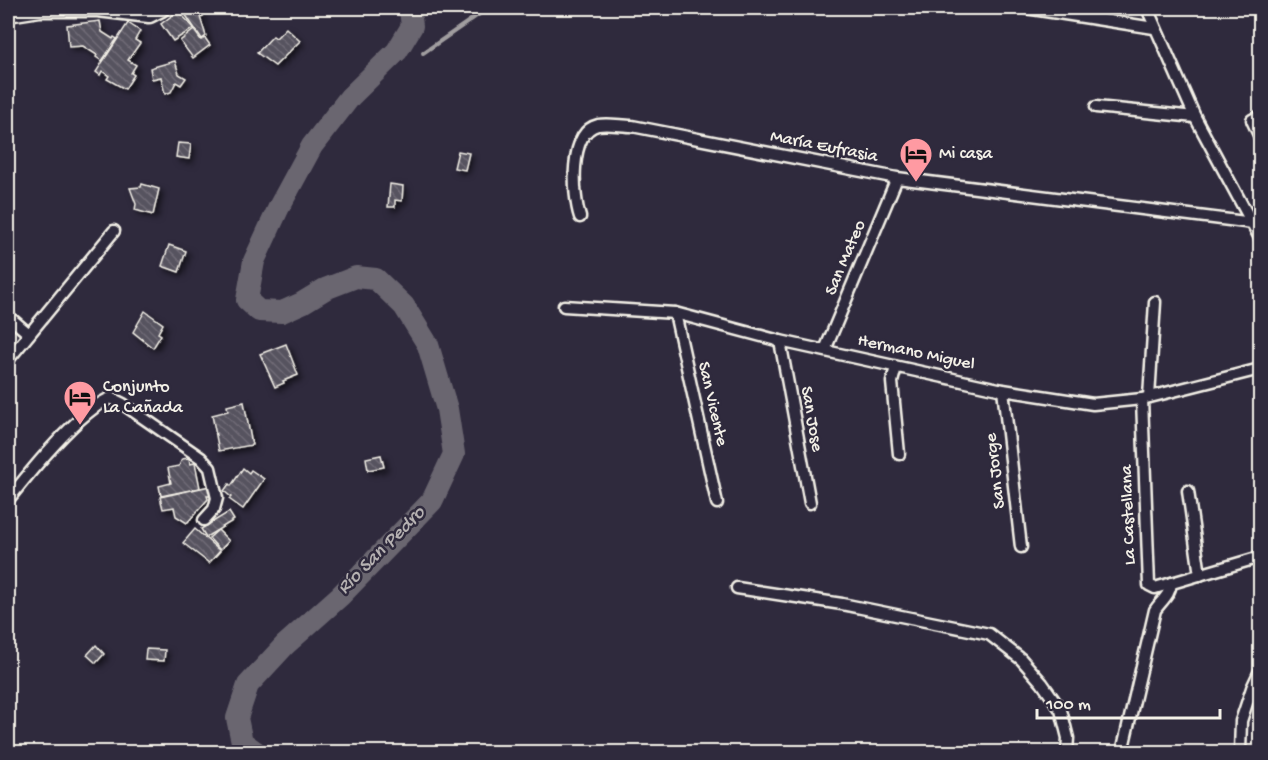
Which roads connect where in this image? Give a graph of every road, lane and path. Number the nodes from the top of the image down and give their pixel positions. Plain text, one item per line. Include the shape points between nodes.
1 (161, 8) edge
2 (1026, 8) edge
3 (1147, 8) edge
4 (8, 13) edge
5 (1154, 28) junction
6 (1096, 107) dead end
7 (1260, 116) edge
8 (1195, 117) junction
9 (1260, 137) edge
10 (897, 178) junction
11 (580, 217) dead end
12 (1253, 223) junction
13 (114, 231) dead end
14 (1260, 238) edge
15 (1155, 302) dead end
16 (564, 306) dead end
17 (675, 313) junction
18 (8, 316) edge
19 (29, 334) junction
20 (780, 340) junction
21 (825, 350) junction
22 (8, 360) edge
23 (896, 366) junction
24 (1260, 369) edge
25 (1003, 390) junction
26 (1146, 398) junction
27 (899, 454) dead end
28 (1188, 491) dead end
29 (8, 500) edge
30 (717, 503) dead end
31 (810, 503) dead end
32 (204, 520) dead end
33 (1021, 547) dead end
34 (1260, 557) edge
35 (1200, 575) junction
36 (1171, 584) junction
37 (737, 588) dead end
38 (1260, 671) edge
39 (1067, 753) edge
40 (1122, 753) edge
41 (1240, 753) edge

1 - 4 street via 149,14 98,8 40,8
2 - 5 street
3 - 5 street
5 - 8 street
6 - 8 street
7 - 9 street via 1252,120
8 - 12 street
10 - 11 street, María Eufrasia via 632,126 597,125 588,132 576,156 576,205
10 - 12 street, María Eufrasia
10 - 21 street, San Mateo
12 - 14 street
13 - 19 street
15 - 26 street
16 - 17 street, Hermano Miguel
17 - 20 street, Hermano Miguel
17 - 30 street, San Vicente
18 - 19 street
19 - 22 street
20 - 21 street, Hermano Miguel
20 - 31 street, San Jose
21 - 23 street, Hermano Miguel
23 - 25 street, Hermano Miguel
23 - 27 street via 892,382
24 - 26 street, Hermano Miguel
25 - 26 street, Hermano Miguel via 1093,404
25 - 33 street, San Jorge
26 - 36 street, La Castellana via 1149,585 1155,588
28 - 35 street
29 - 32 street via 58,442 96,405 111,398 182,444 210,468 217,498 214,509
34 - 35 street
35 - 36 street
36 - 40 street via 1167,597 1155,610
37 - 39 street via 842,604 989,634 1021,659 1060,710 1068,738
38 - 41 street via 1241,721

